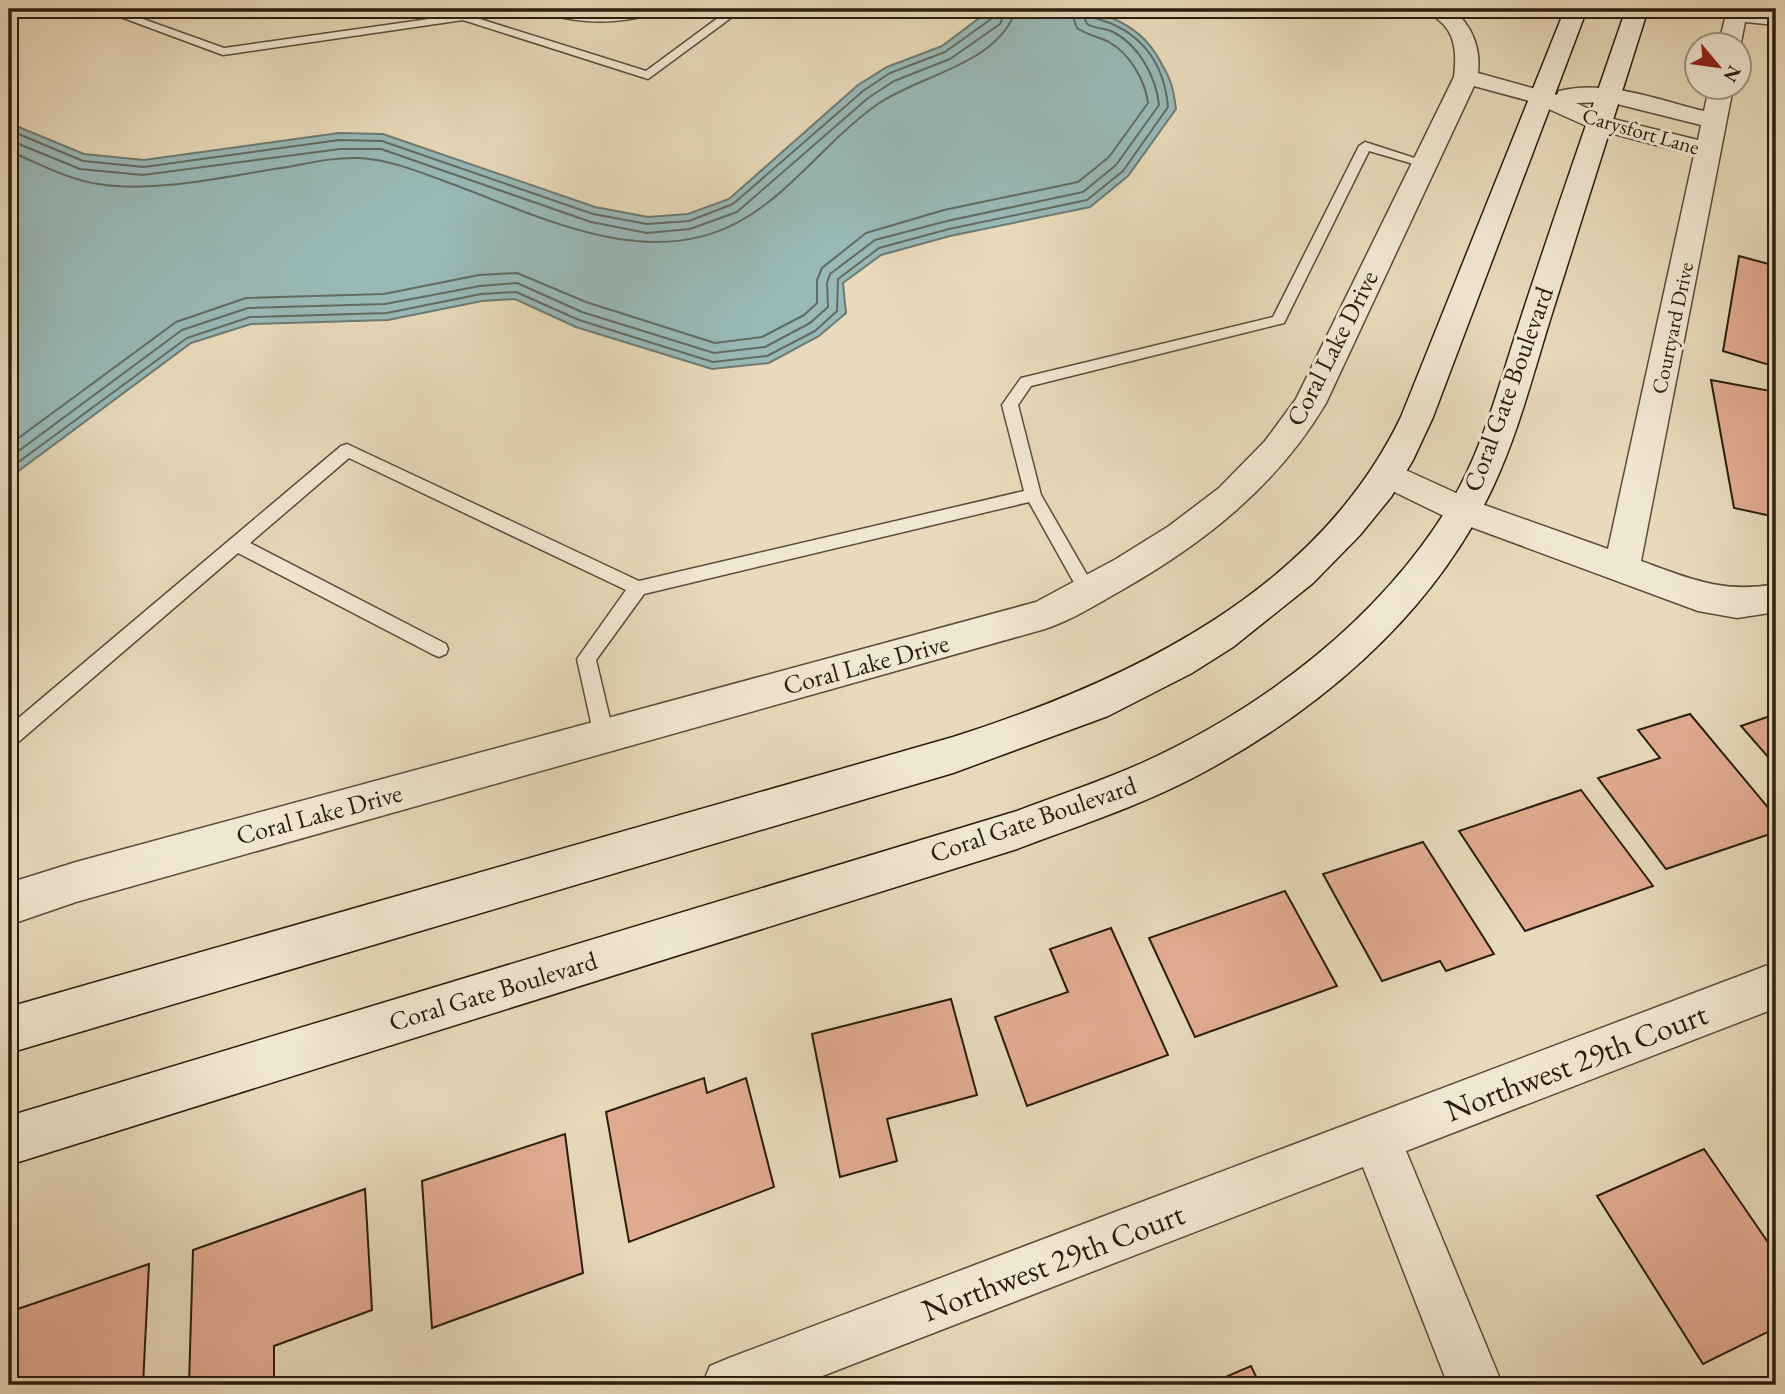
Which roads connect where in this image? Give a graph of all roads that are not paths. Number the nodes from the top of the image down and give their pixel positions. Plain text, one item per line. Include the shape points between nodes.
1 (105, 9) edge
2 (438, 9) edge
3 (489, 9) edge
4 (555, 9) edge
5 (645, 9) edge
6 (737, 9) edge
7 (1437, 9) edge
8 (1576, 9) edge
9 (1637, 9) edge
10 (468, 18) junction
11 (1776, 18) edge
12 (1732, 32) edge
13 (1466, 77) junction
14 (1542, 97) junction
15 (1718, 102) edge
16 (1604, 109) junction
17 (1715, 121) junction
18 (1709, 151) junction
19 (1423, 163) junction
20 (1388, 474) junction
21 (1033, 495) junction
22 (1464, 511) junction
23 (237, 544) junction
24 (1622, 568) junction
25 (638, 588) junction
26 (1088, 592) junction
27 (1776, 598) edge
28 (439, 649) dead end
29 (604, 736) junction
30 (9, 738) edge
31 (9, 904) edge
32 (1776, 985) edge
33 (9, 1030) edge
34 (1376, 1138) junction
35 (9, 1141) edge
36 (1473, 1379) dead end
37 (729, 1385) edge

1 - 10 lane via 223,52
2 - 10 lane
3 - 10 lane
4 - 5 street via 606,18
6 - 10 lane via 648,75
7 - 13 street, Coral Lake Drive via 1446,13 1463,35 1470,58
8 - 14 street
9 - 16 street, Coral Gate Boulevard
11 - 12 street via 1735,16
13 - 14 street
13 - 19 street, Coral Lake Drive
14 - 16 street, Carysfort Lane
14 - 20 street via 1417,417
15 - 17 street, Courtyard Drive
16 - 17 street, Carysfort Lane
16 - 18 street, Carysfort Lane
16 - 22 street, Coral Gate Boulevard via 1503,417
17 - 18 street, Courtyard Drive
18 - 24 street, Courtyard Drive
19 - 21 lane via 1365,146 1279,320 1026,382 1010,405
19 - 26 street, Coral Lake Drive via 1310,403 1284,440 1254,476 1200,522 1143,562
20 - 22 street
20 - 33 street via 1330,546 1236,627 1176,666 1033,730
21 - 25 lane
21 - 26 lane
22 - 24 street
22 - 35 street, Coral Gate Boulevard via 1400,599 1333,664 1245,727 1174,767 1100,800 1017,830
23 - 25 lane via 347,450
23 - 28 lane
23 - 30 lane
24 - 27 street via 1716,603 1763,603
25 - 29 lane via 586,659
26 - 29 street, Coral Lake Drive via 1045,614
29 - 31 street, Coral Lake Drive via 76,881
32 - 34 street, Northwest 29th Court
34 - 36 street
34 - 37 street, Northwest 29th Court

